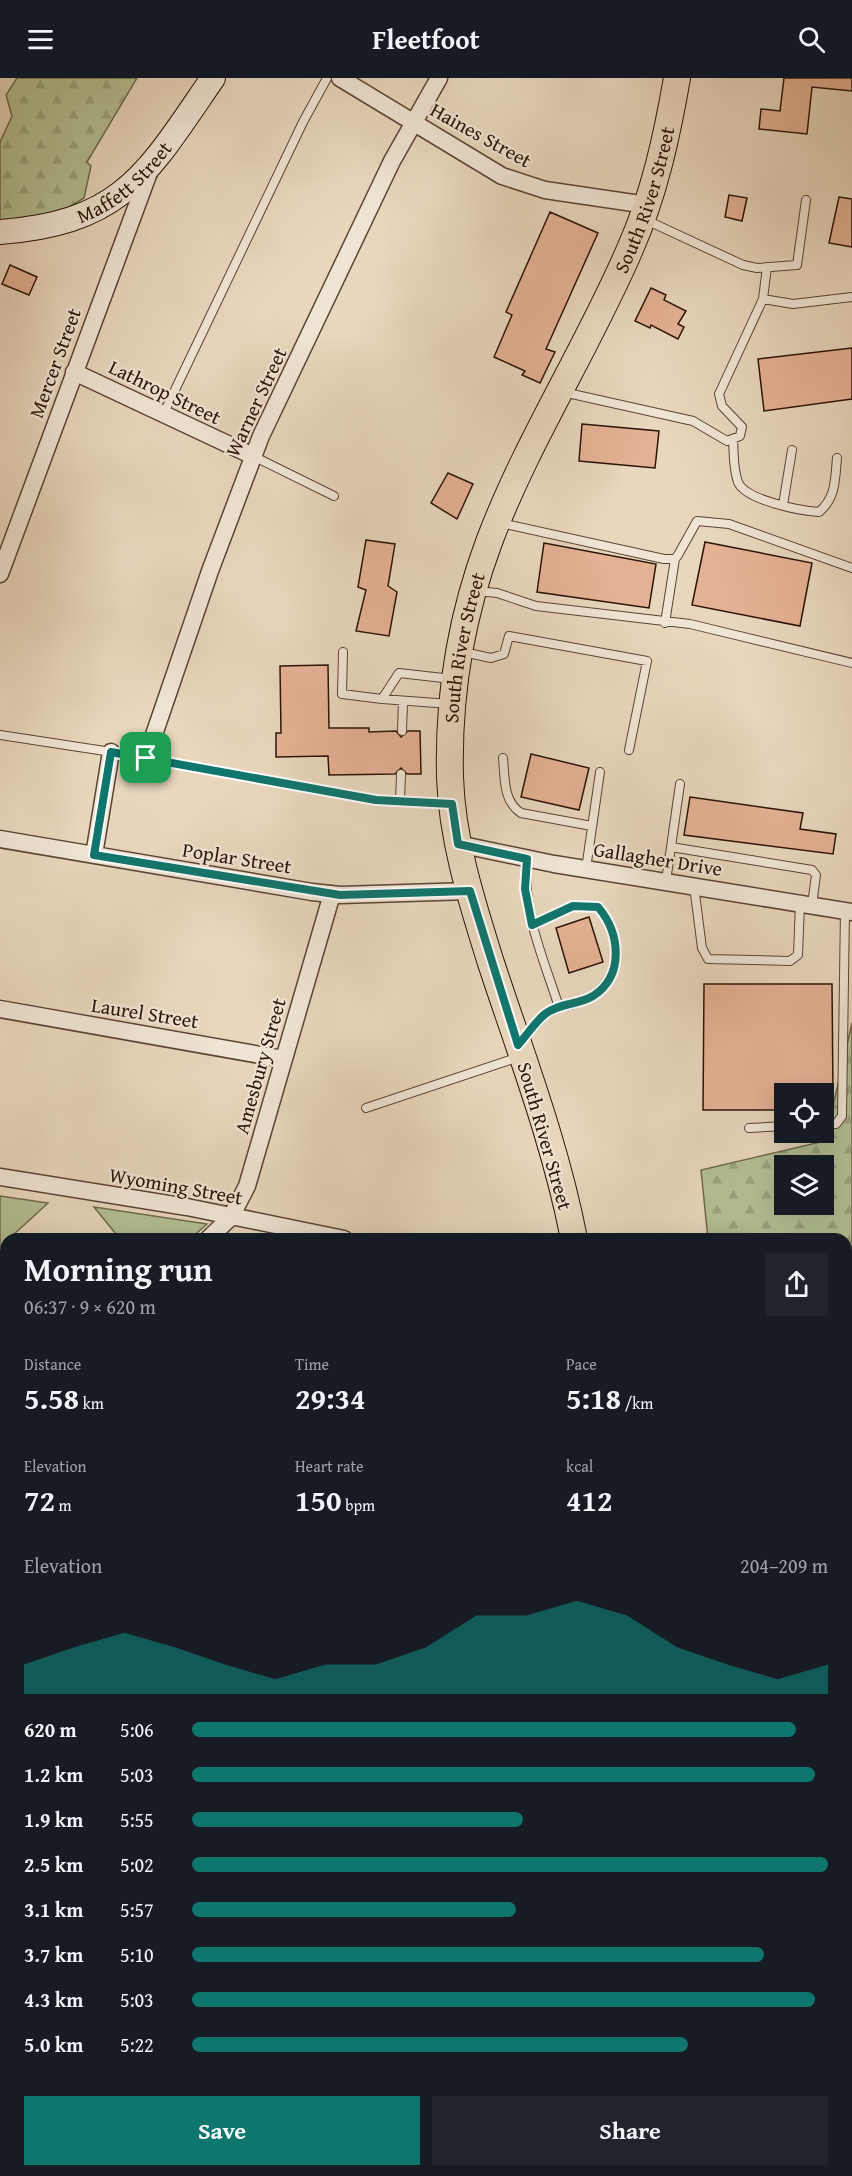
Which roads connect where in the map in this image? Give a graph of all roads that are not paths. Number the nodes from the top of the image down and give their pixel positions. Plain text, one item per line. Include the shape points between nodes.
1 (213, 78) edge
2 (327, 78) edge
3 (340, 78) edge
4 (439, 78) edge
5 (677, 78) edge
6 (413, 122) junction
7 (151, 167) junction
8 (806, 200) dead end
9 (644, 211) junction
10 (0, 232) edge
11 (767, 267) junction
12 (852, 297) edge
13 (763, 299) junction
14 (74, 372) junction
15 (560, 391) junction
16 (163, 416) junction
17 (733, 440) junction
18 (792, 450) dead end
19 (253, 456) junction
20 (837, 458) dead end
21 (334, 496) dead end
22 (783, 505) junction
23 (497, 522) junction
24 (675, 559) junction
25 (852, 568) edge
26 (0, 574) edge
27 (473, 590) junction
28 (665, 623) junction
29 (460, 651) junction
30 (343, 652) dead end
31 (852, 663) edge
32 (455, 679) junction
33 (382, 699) junction
34 (403, 701) junction
35 (452, 705) junction
36 (402, 731) dead end
37 (0, 735) edge
38 (629, 750) dead end
39 (111, 752) junction
40 (146, 758) junction
41 (503, 758) dead end
42 (600, 772) dead end
43 (401, 774) dead end
44 (680, 784) dead end
45 (400, 802) junction
46 (452, 804) junction
47 (592, 826) junction
48 (0, 839) edge
49 (458, 844) junction
50 (671, 847) junction
51 (94, 855) junction
52 (527, 859) junction
53 (586, 869) junction
54 (666, 881) junction
55 (694, 886) junction
56 (470, 891) junction
57 (332, 894) junction
58 (806, 904) junction
59 (848, 911) edge
60 (532, 925) junction
61 (559, 1007) junction
62 (0, 1009) edge
63 (520, 1051) junction
64 (283, 1059) junction
65 (366, 1108) dead end
66 (834, 1124) edge
67 (774, 1127) edge
68 (749, 1128) dead end
69 (0, 1177) edge
70 (231, 1217) junction
71 (214, 1233) edge
72 (314, 1233) edge
73 (573, 1233) edge

1 - 7 main road, Maffett Street
2 - 16 lane
3 - 6 street, Haines Street
4 - 6 street, Warner Street
5 - 9 main road, South River Street
6 - 9 street, Haines Street via 502,176
6 - 19 street, Warner Street
7 - 10 main road, Maffett Street via 108,203 82,218 57,226
7 - 14 street, Mercer Street
8 - 11 lane via 797,266
9 - 11 lane via 743,265
9 - 15 main road, South River Street via 630,249
11 - 13 lane
12 - 13 lane via 793,304
13 - 17 lane via 719,394 722,406 742,427 740,436
14 - 16 street, Lathrop Street
14 - 26 street, Mercer Street
15 - 17 lane via 693,422 727,441
15 - 23 main road, South River Street
16 - 19 street, Lathrop Street
17 - 22 lane via 738,484 744,491
18 - 22 lane
19 - 21 lane, Lathrop Street
19 - 40 street, Warner Street
20 - 22 lane via 833,494 819,512
23 - 24 lane
23 - 27 main road, South River Street
24 - 25 lane via 697,521 729,524
24 - 28 lane
27 - 28 lane via 536,606
27 - 29 main road, South River Street
28 - 31 lane via 690,624
29 - 32 main road, South River Street
29 - 38 lane via 491,658 504,654 509,636 647,661
30 - 33 lane via 342,694
32 - 33 lane via 399,673
32 - 35 main road, South River Street
33 - 34 lane
34 - 35 lane
34 - 36 lane
35 - 46 main road, South River Street
37 - 39 lane
39 - 40 lane
39 - 51 street
40 - 45 lane
41 - 47 lane via 507,795 514,808 521,813
42 - 47 lane
43 - 45 lane
44 - 50 lane
45 - 46 lane
46 - 49 main road, South River Street
47 - 53 lane
48 - 51 street, Poplar Street
49 - 52 street, Gallagher Drive
49 - 56 main road, South River Street
50 - 54 lane
50 - 58 lane via 812,870 816,875
51 - 57 street, Poplar Street
52 - 53 street, Gallagher Drive
52 - 60 lane via 525,889
53 - 54 street, Gallagher Drive
54 - 55 street, Gallagher Drive
55 - 58 street, Gallagher Drive
55 - 58 lane via 702,948 708,959 790,961 798,955
56 - 57 street, Poplar Street
56 - 63 main road, South River Street
57 - 64 street, Amesbury Street
58 - 59 street, Gallagher Drive
59 - 66 lane via 842,1116
60 - 61 lane
60 - 61 lane via 573,906 598,907 608,919 616,945 614,970 594,995
61 - 63 lane via 544,1015
62 - 64 street, Laurel Street
63 - 65 lane
63 - 73 main road, South River Street via 556,1164
64 - 70 street, Amesbury Street via 247,1186
67 - 68 lane
69 - 70 street, Wyoming Street
70 - 71 street, Amesbury Street
70 - 72 street, Wyoming Street

